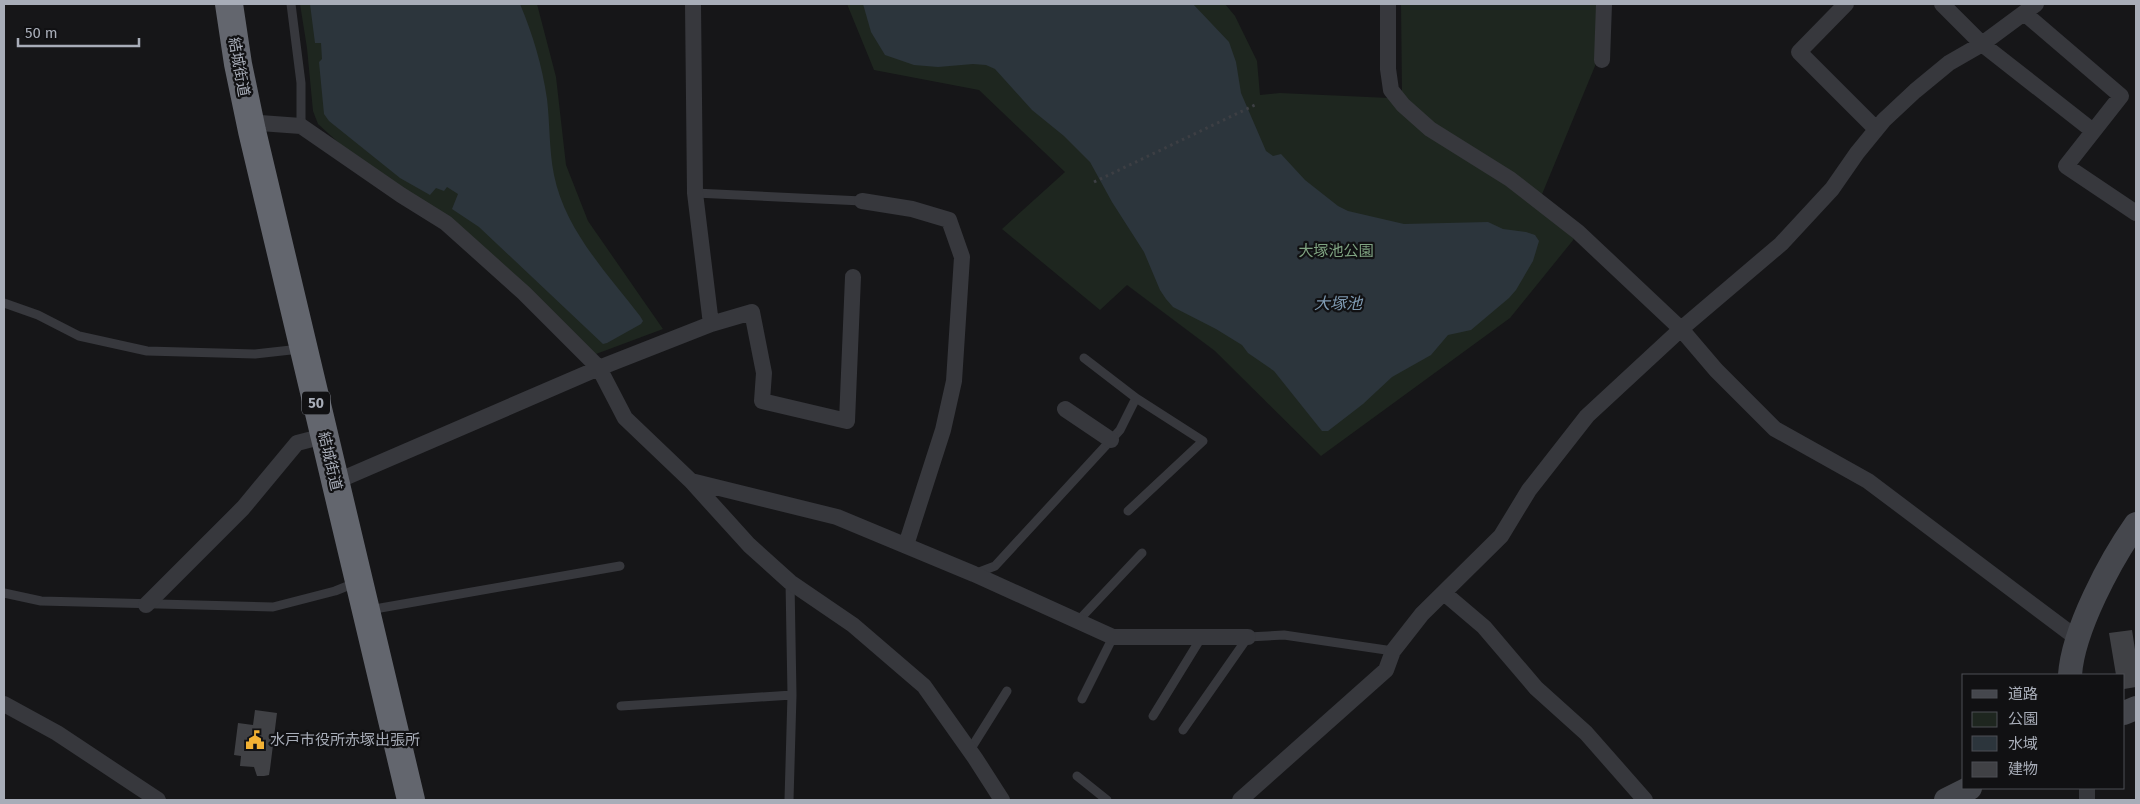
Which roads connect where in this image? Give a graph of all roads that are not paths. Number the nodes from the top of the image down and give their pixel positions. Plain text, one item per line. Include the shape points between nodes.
1 (229, 4) edge
2 (291, 4) edge
3 (693, 4) edge
4 (1388, 4) edge
5 (1604, 4) edge
6 (1846, 4) edge
7 (1942, 4) edge
8 (2030, 8) edge
9 (1982, 44) junction
10 (1602, 60) dead end
11 (301, 126) junction
12 (1876, 130) junction
13 (252, 131) junction
14 (2094, 131) junction
15 (695, 193) junction
16 (862, 200) joint
17 (2136, 213) edge
18 (853, 277) dead end
19 (4, 303) edge
20 (712, 324) junction
21 (1681, 329) junction
22 (303, 349) junction
23 (1084, 358) dead end
24 (599, 368) junction
25 (1136, 398) junction
26 (1065, 409) dead end
27 (324, 436) junction
28 (1111, 440) junction
29 (692, 481) junction
30 (335, 482) junction
31 (1128, 511) dead end
32 (2136, 524) edge
33 (906, 544) junction
34 (1142, 553) dead end
35 (620, 566) dead end
36 (974, 574) junction
37 (358, 582) junction
38 (790, 582) junction
39 (4, 593) edge
40 (1444, 593) junction
41 (146, 605) junction
42 (364, 611) junction
43 (1078, 621) junction
44 (1113, 637) junction
45 (1248, 637) junction
46 (1201, 638) junction
47 (2078, 640) junction
48 (1393, 651) junction
49 (2070, 674) edge
50 (1007, 691) dead end
51 (792, 695) junction
52 (1082, 698) dead end
53 (4, 704) edge
54 (621, 706) dead end
55 (1153, 716) dead end
56 (1183, 730) dead end
57 (970, 750) junction
58 (1077, 776) dead end
59 (1968, 789) edge
60 (1638, 798) edge
61 (158, 800) edge
62 (411, 800) edge
63 (789, 800) edge
64 (1001, 800) edge
65 (1107, 800) edge
66 (1240, 800) edge
67 (1946, 800) edge

1 - 13 highway, 結城街道 / 50
2 - 11 lane via 301,83
3 - 15 street
4 - 21 street via 1391,90 1403,105 1430,129 1510,179 1551,210
5 - 10 street
6 - 12 street via 1799,52
7 - 9 street
8 - 9 street
8 - 14 street via 2121,96
9 - 12 street via 1949,63
9 - 14 street
11 - 13 street via 260,123
11 - 24 street via 446,223 524,293
12 - 21 street via 1832,189 1780,244
13 - 22 highway, 結城街道 / 50
14 - 17 street via 2066,166
15 - 16 lane
15 - 20 street
16 - 33 street via 949,220 962,257 954,381 943,430
18 - 20 street via 847,421 762,401 764,373 752,312
19 - 22 lane via 38,315 79,336 147,352 255,354
20 - 24 street
21 - 40 street via 1587,416 1529,490 1501,536
21 - 47 street via 1716,370 1775,429 1868,482
22 - 27 highway, 結城街道 / 50
23 - 25 lane
24 - 29 street via 625,418
24 - 30 street
25 - 28 lane via 1120,430
25 - 31 lane via 1202,441
26 - 28 street
27 - 30 highway, 結城街道 / 50
27 - 41 street via 297,443 243,508
28 - 36 lane via 995,566
29 - 33 street via 837,517
29 - 38 street via 749,545
30 - 37 highway, 結城街道 / 50
32 - 47 street via 2107,571
33 - 36 street
34 - 43 lane
35 - 42 lane
36 - 43 street
37 - 41 lane via 273,608
37 - 42 highway, 結城街道 / 50
38 - 51 lane
38 - 57 street via 853,625 924,686
39 - 41 lane via 42,601
40 - 48 street via 1422,614
40 - 60 street via 1484,627 1536,688 1586,733
42 - 62 highway, 結城街道 / 50
43 - 44 street
44 - 46 street
44 - 52 lane
45 - 46 street
45 - 48 lane via 1284,635
45 - 56 lane
46 - 55 lane
47 - 49 street
48 - 66 street via 1386,670
50 - 57 lane
51 - 54 lane
51 - 63 lane
53 - 61 street via 57,733
57 - 64 street
58 - 65 lane
59 - 67 street

